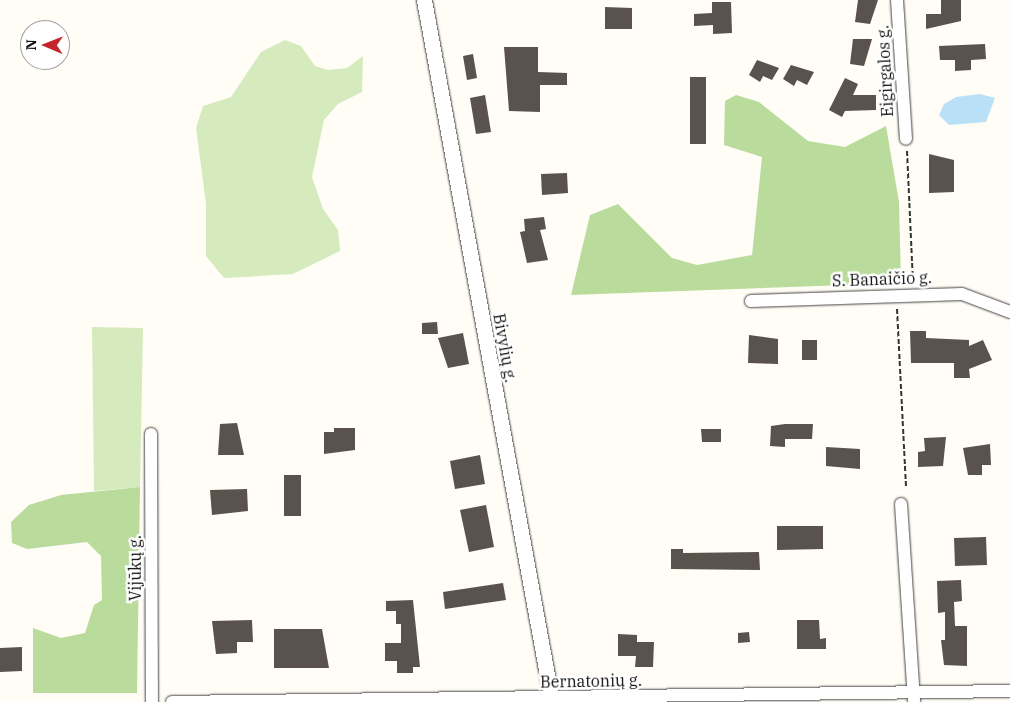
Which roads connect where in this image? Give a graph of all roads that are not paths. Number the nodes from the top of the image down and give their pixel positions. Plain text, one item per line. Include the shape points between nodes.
1 (424, 0) edge
2 (897, 0) edge
3 (906, 139) road end
4 (751, 301) dead end
5 (1010, 312) edge
6 (151, 434) dead end
7 (901, 504) dead end
8 (1010, 691) edge
9 (914, 697) edge
10 (551, 700) edge
11 (152, 702) edge
12 (172, 702) edge
13 (355, 702) edge

1 - 10 street, Bivylių g.
2 - 3 street, Eigirgalos g.
4 - 5 street, S. Banaičio g. via 913,293 962,294
6 - 11 street, Vijūkų g.
7 - 9 street
8 - 9 street, Bernatonių g.
9 - 10 street, Bernatonių g.
10 - 13 street, Bernatonių g.
12 - 13 street, Bernatonių g.

